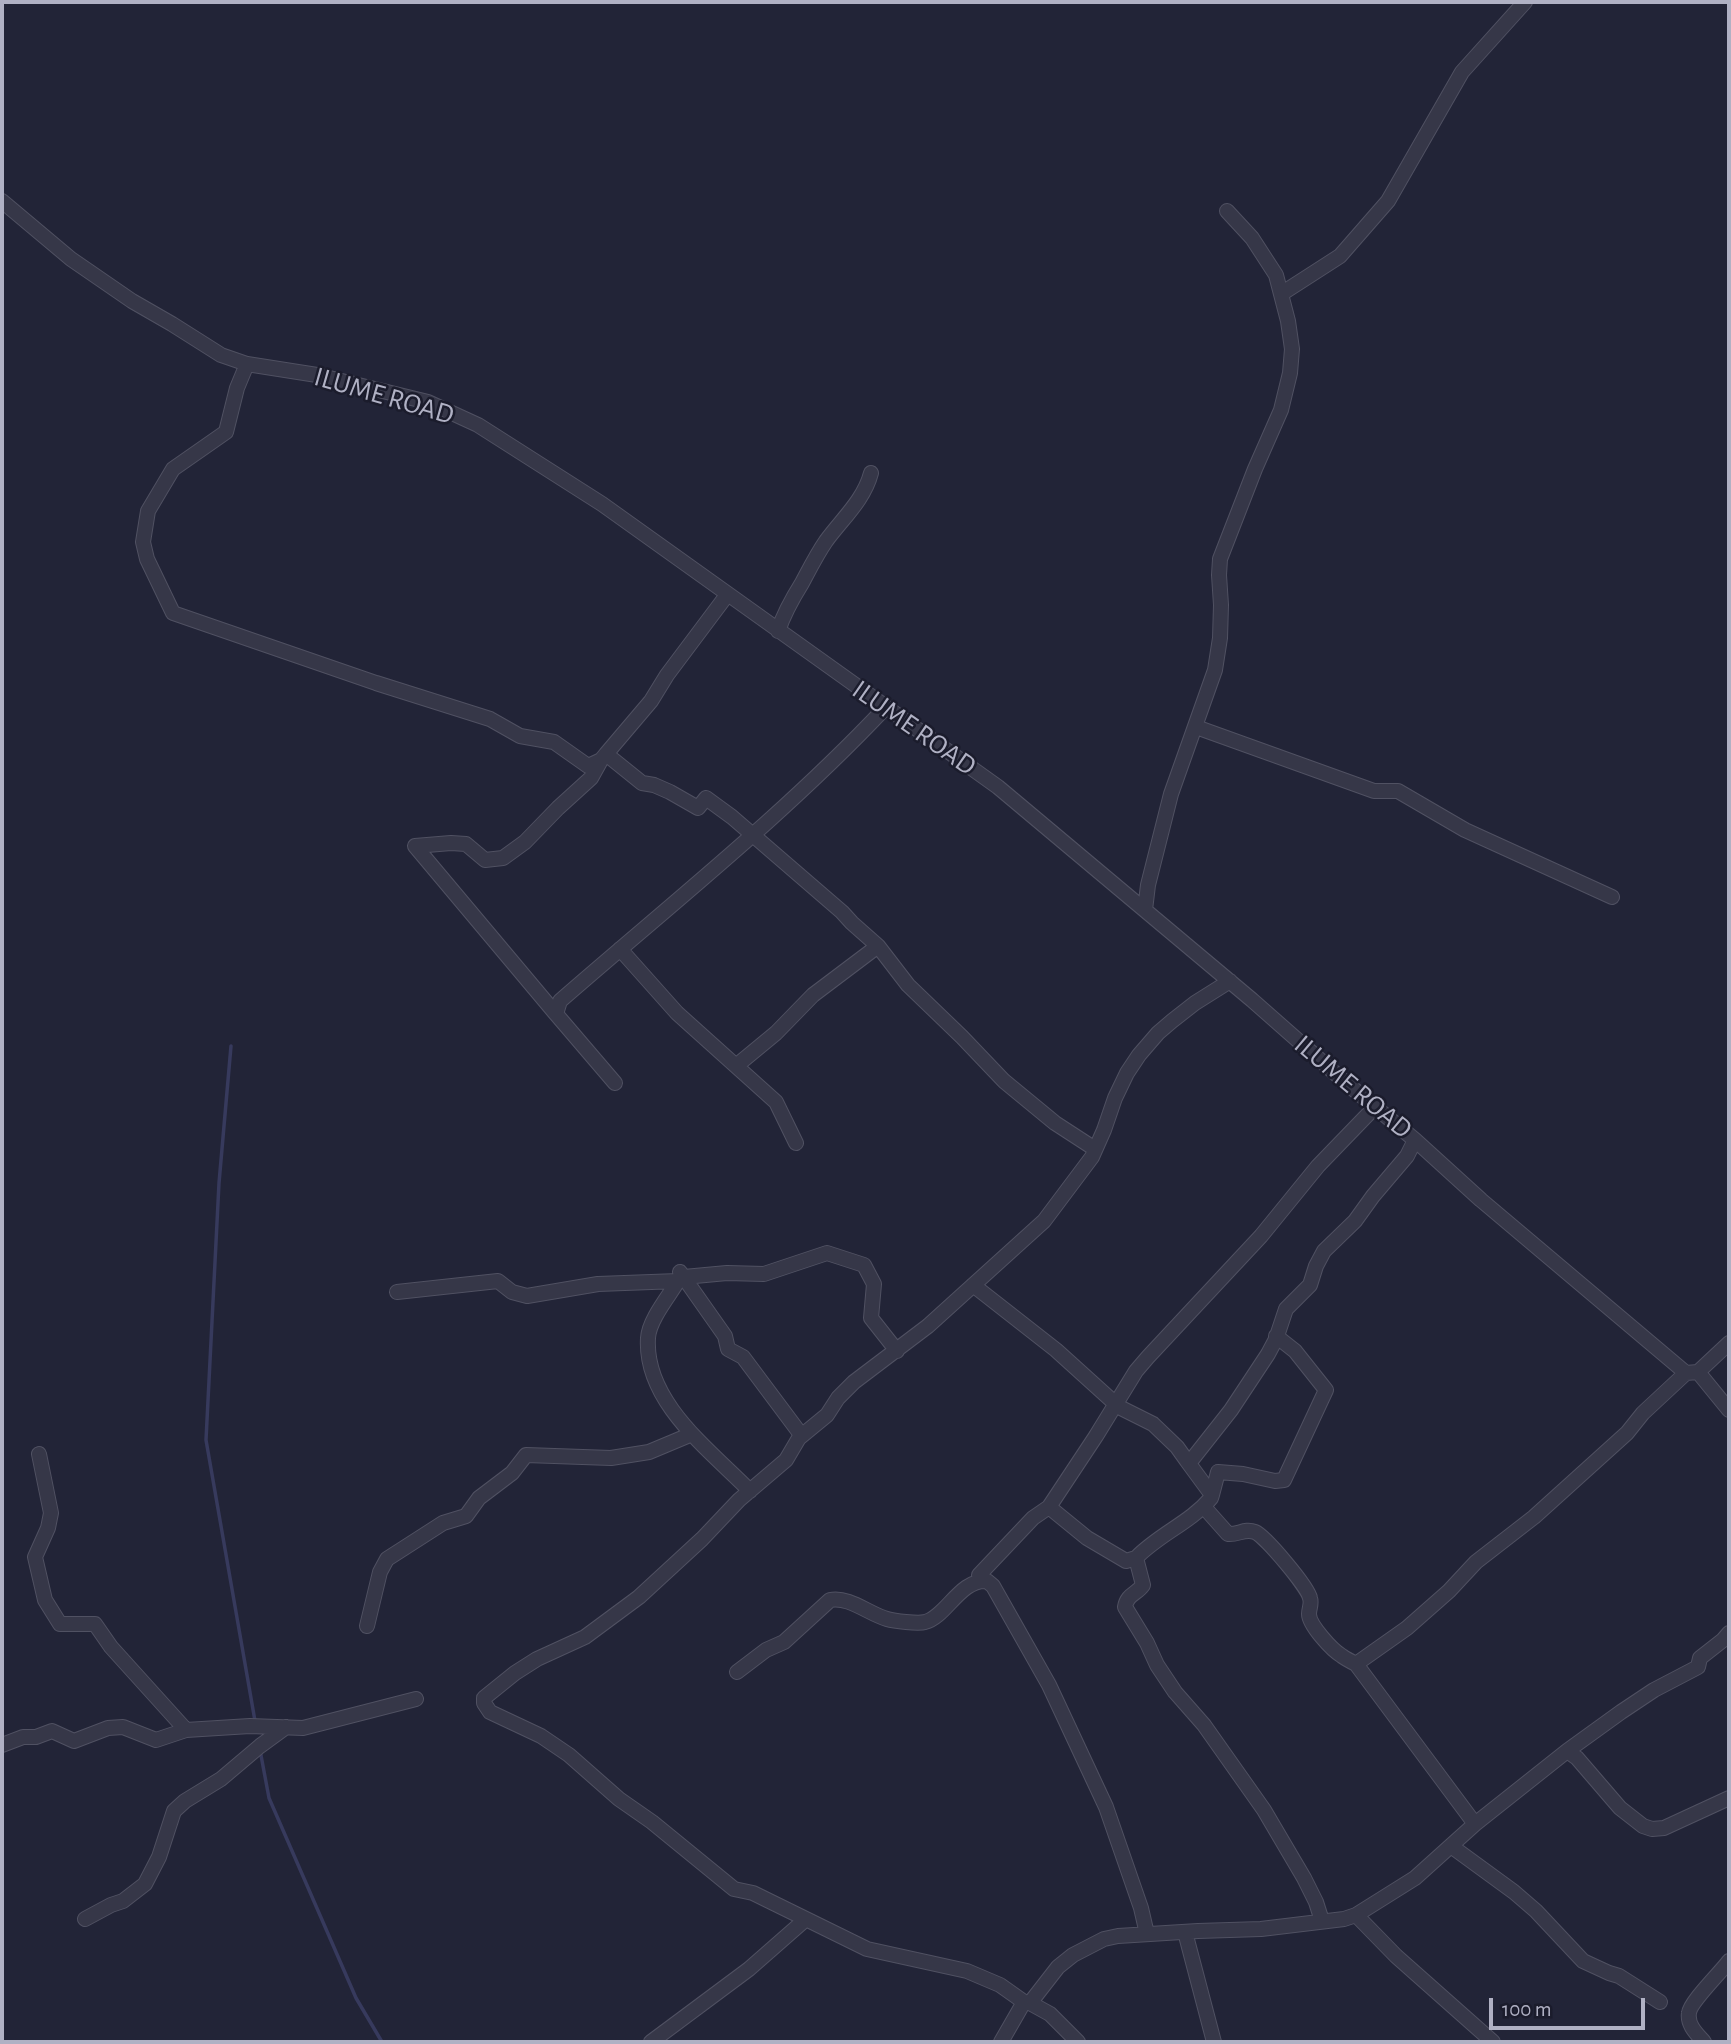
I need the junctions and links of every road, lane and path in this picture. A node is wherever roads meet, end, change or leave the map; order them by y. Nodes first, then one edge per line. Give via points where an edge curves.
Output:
1 (1525, 2) edge
2 (2, 201) edge
3 (1227, 211) dead end
4 (1281, 294) junction
5 (247, 364) junction
6 (871, 473) dead end
7 (727, 595) junction
8 (778, 631) junction
9 (885, 708) junction
10 (1196, 727) junction
11 (603, 757) junction
12 (753, 835) junction
13 (1612, 897) dead end
14 (1145, 910) junction
15 (878, 946) junction
16 (620, 949) junction
17 (1230, 981) junction
18 (556, 1014) junction
19 (737, 1066) junction
20 (615, 1083) dead end
21 (1375, 1107) junction
22 (1415, 1140) junction
23 (796, 1143) dead end
24 (1095, 1149) junction
25 (680, 1276) junction
26 (973, 1285) junction
27 (397, 1292) dead end
28 (1276, 1336) junction
29 (1729, 1342) edge
30 (897, 1351) junction
31 (1692, 1373) junction
32 (1115, 1403) junction
33 (1729, 1410) edge
34 (799, 1432) dead end
35 (692, 1434) junction
36 (39, 1454) dead end
37 (1187, 1461) junction
38 (750, 1491) junction
39 (1208, 1501) junction
40 (1049, 1507) junction
41 (1136, 1558) junction
42 (979, 1575) dead end
43 (367, 1626) dead end
44 (1729, 1633) edge
45 (1356, 1664) junction
46 (737, 1672) dead end
47 (416, 1699) dead end
48 (286, 1727) junction
49 (186, 1730) junction
50 (2, 1745) edge
51 (1567, 1751) junction
52 (1729, 1798) edge
53 (1475, 1824) junction
54 (1451, 1846) junction
55 (1356, 1915) junction
56 (85, 1919) dead end
57 (806, 1919) junction
58 (1322, 1921) junction
59 (1185, 1932) junction
60 (1147, 1934) junction
61 (1729, 1961) edge
62 (1660, 2002) dead end
63 (1027, 2003) junction
64 (652, 2042) edge
65 (1001, 2042) edge
66 (1078, 2042) edge
67 (1214, 2042) edge
68 (1493, 2042) edge
69 (1704, 2042) edge

1 - 4 street via 1462,72 1388,201 1340,256
2 - 5 street, ILUME ROAD via 71,259 132,301 221,355
3 - 4 street via 1264,254
4 - 10 street via 1292,349 1285,395 1220,559 1216,670
5 - 7 street, ILUME ROAD via 360,384 428,402 478,425 602,504
5 - 11 street via 226,432 173,469 148,511 145,551 173,613 490,719 520,736 554,742 588,766
6 - 8 street via 857,503 808,569
7 - 8 street, ILUME ROAD
7 - 11 street via 651,702
8 - 9 street, ILUME ROAD
9 - 12 street
9 - 14 street, ILUME ROAD via 998,787
10 - 13 street via 1374,791 1398,791 1465,830
10 - 14 street via 1171,794
11 - 12 street via 642,783 698,808 706,798
11 - 18 street via 591,778 503,858 485,860 466,844 415,846
12 - 15 street
12 - 16 street
14 - 17 street, ILUME ROAD
15 - 19 street via 813,995
15 - 24 street via 908,985 1004,1081
16 - 18 street via 560,1001
16 - 19 street via 677,1013
17 - 21 street, ILUME ROAD
17 - 24 street via 1172,1021 1139,1055 1115,1098
18 - 20 street
19 - 23 street via 776,1102
21 - 22 street, ILUME ROAD
21 - 32 street via 1148,1357
22 - 28 street via 1356,1221 1324,1251 1310,1285 1286,1309
22 - 31 street, ILUME ROAD
24 - 26 street via 1044,1221
25 - 27 street via 527,1296 498,1281
25 - 30 street via 764,1275 827,1253 852,1260 864,1265 871,1276 872,1318
25 - 34 street via 725,1336 728,1349 743,1357
25 - 35 street via 648,1338 661,1395
26 - 30 street
26 - 32 street
28 - 37 street via 1231,1410 1193,1460
28 - 39 street via 1295,1351 1325,1390 1284,1479 1218,1472
29 - 31 street
30 - 38 street via 854,1382 827,1415 799,1438 786,1460
31 - 33 street, ILUME ROAD
31 - 45 street via 1643,1412 1628,1433 1476,1562 1408,1628
32 - 37 street via 1153,1424
32 - 40 street
35 - 38 street
35 - 43 street via 649,1452 611,1458 526,1455 466,1516 443,1523 387,1559
36 - 49 street via 51,1513 35,1557 45,1600 60,1624 95,1624
37 - 39 street
38 - 57 street via 639,1597 585,1637 515,1673 484,1698 484,1703 490,1712 541,1735 569,1755 734,1889 753,1893
39 - 41 street
39 - 45 street via 1228,1534 1247,1530 1268,1543 1305,1587 1311,1598 1308,1615 1313,1625 1341,1656
40 - 41 street via 1087,1538 1126,1561
40 - 42 street
41 - 58 street via 1143,1585 1126,1602 1128,1614 1175,1692 1264,1810 1317,1902
44 - 51 street via 1700,1658 1698,1667 1632,1704
45 - 53 street
46 - 60 street via 783,1642 830,1600 845,1601 887,1619 924,1622 979,1580 988,1581 1049,1685 1105,1807
47 - 48 street via 303,1728
48 - 49 street
48 - 56 street via 174,1811 145,1884 123,1901
49 - 50 street via 156,1740 123,1727 108,1728 74,1741 52,1731
51 - 52 street via 1620,1808 1652,1829 1664,1828
51 - 53 street
53 - 54 street
54 - 55 street via 1415,1878
54 - 62 street via 1514,1892 1583,1961 1619,1976
55 - 58 street
55 - 68 street
57 - 63 street via 867,1949 967,1971
57 - 64 street
58 - 59 street
59 - 60 street
59 - 67 street
60 - 63 street via 1104,1939 1073,1955
61 - 69 street via 1688,2015
63 - 65 street
63 - 66 street via 1049,2014

